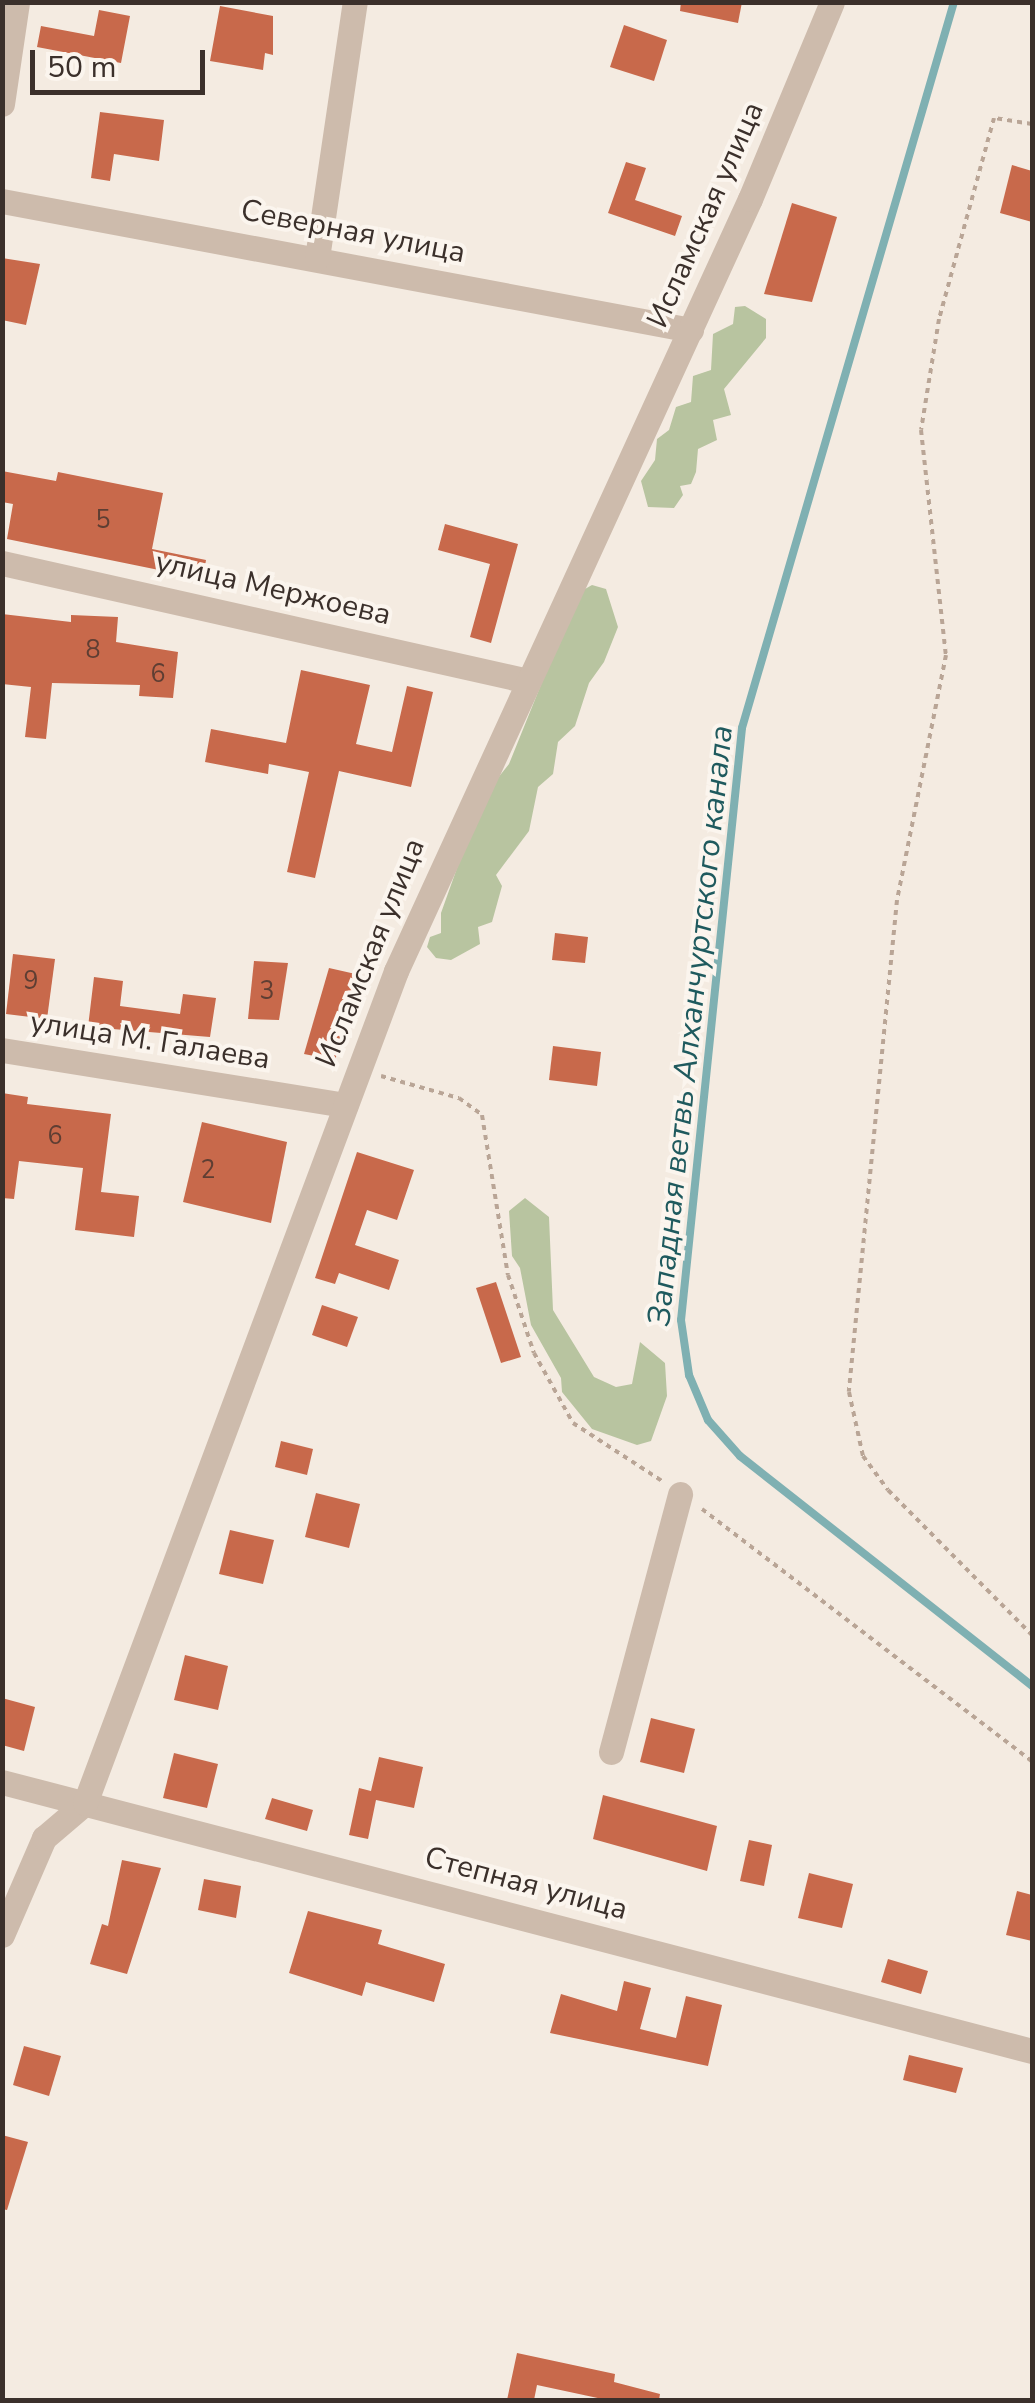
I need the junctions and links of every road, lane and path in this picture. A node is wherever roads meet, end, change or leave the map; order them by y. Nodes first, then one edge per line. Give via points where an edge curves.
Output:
1 (17, 2) edge
2 (355, 2) edge
3 (832, 2) edge
4 (2, 104) edge
5 (1032, 124) edge
6 (2, 201) edge
7 (317, 258) junction
8 (690, 330) junction
9 (2, 563) edge
10 (528, 681) junction
11 (2, 1050) edge
12 (356, 1069) junction
13 (346, 1105) junction
14 (680, 1494) junction
15 (1032, 1635) edge
16 (611, 1752) dead end
17 (1032, 1761) edge
18 (2, 1782) edge
19 (85, 1802) junction
20 (2, 1935) edge
21 (1032, 2050) edge

1 - 4 street
2 - 7 street
3 - 8 street, Исламская улица
5 - 15 path via 994,118 940,319 920,430 946,655 896,900 849,1392 863,1456 888,1490
6 - 7 street, Северная улица
7 - 8 street, Северная улица
8 - 10 street, Исламская улица
9 - 10 street, улица Мержоева
10 - 12 street, Исламская улица via 448,848
11 - 13 street, улица М. Галаева
12 - 13 street, Исламская улица
12 - 14 path via 459,1098 482,1115 508,1275 534,1353 574,1423
13 - 19 street, Исламская улица
14 - 16 street
14 - 17 path
18 - 19 street, Степная улица
19 - 20 street, Исламская улица via 44,1838
19 - 21 street, Степная улица

